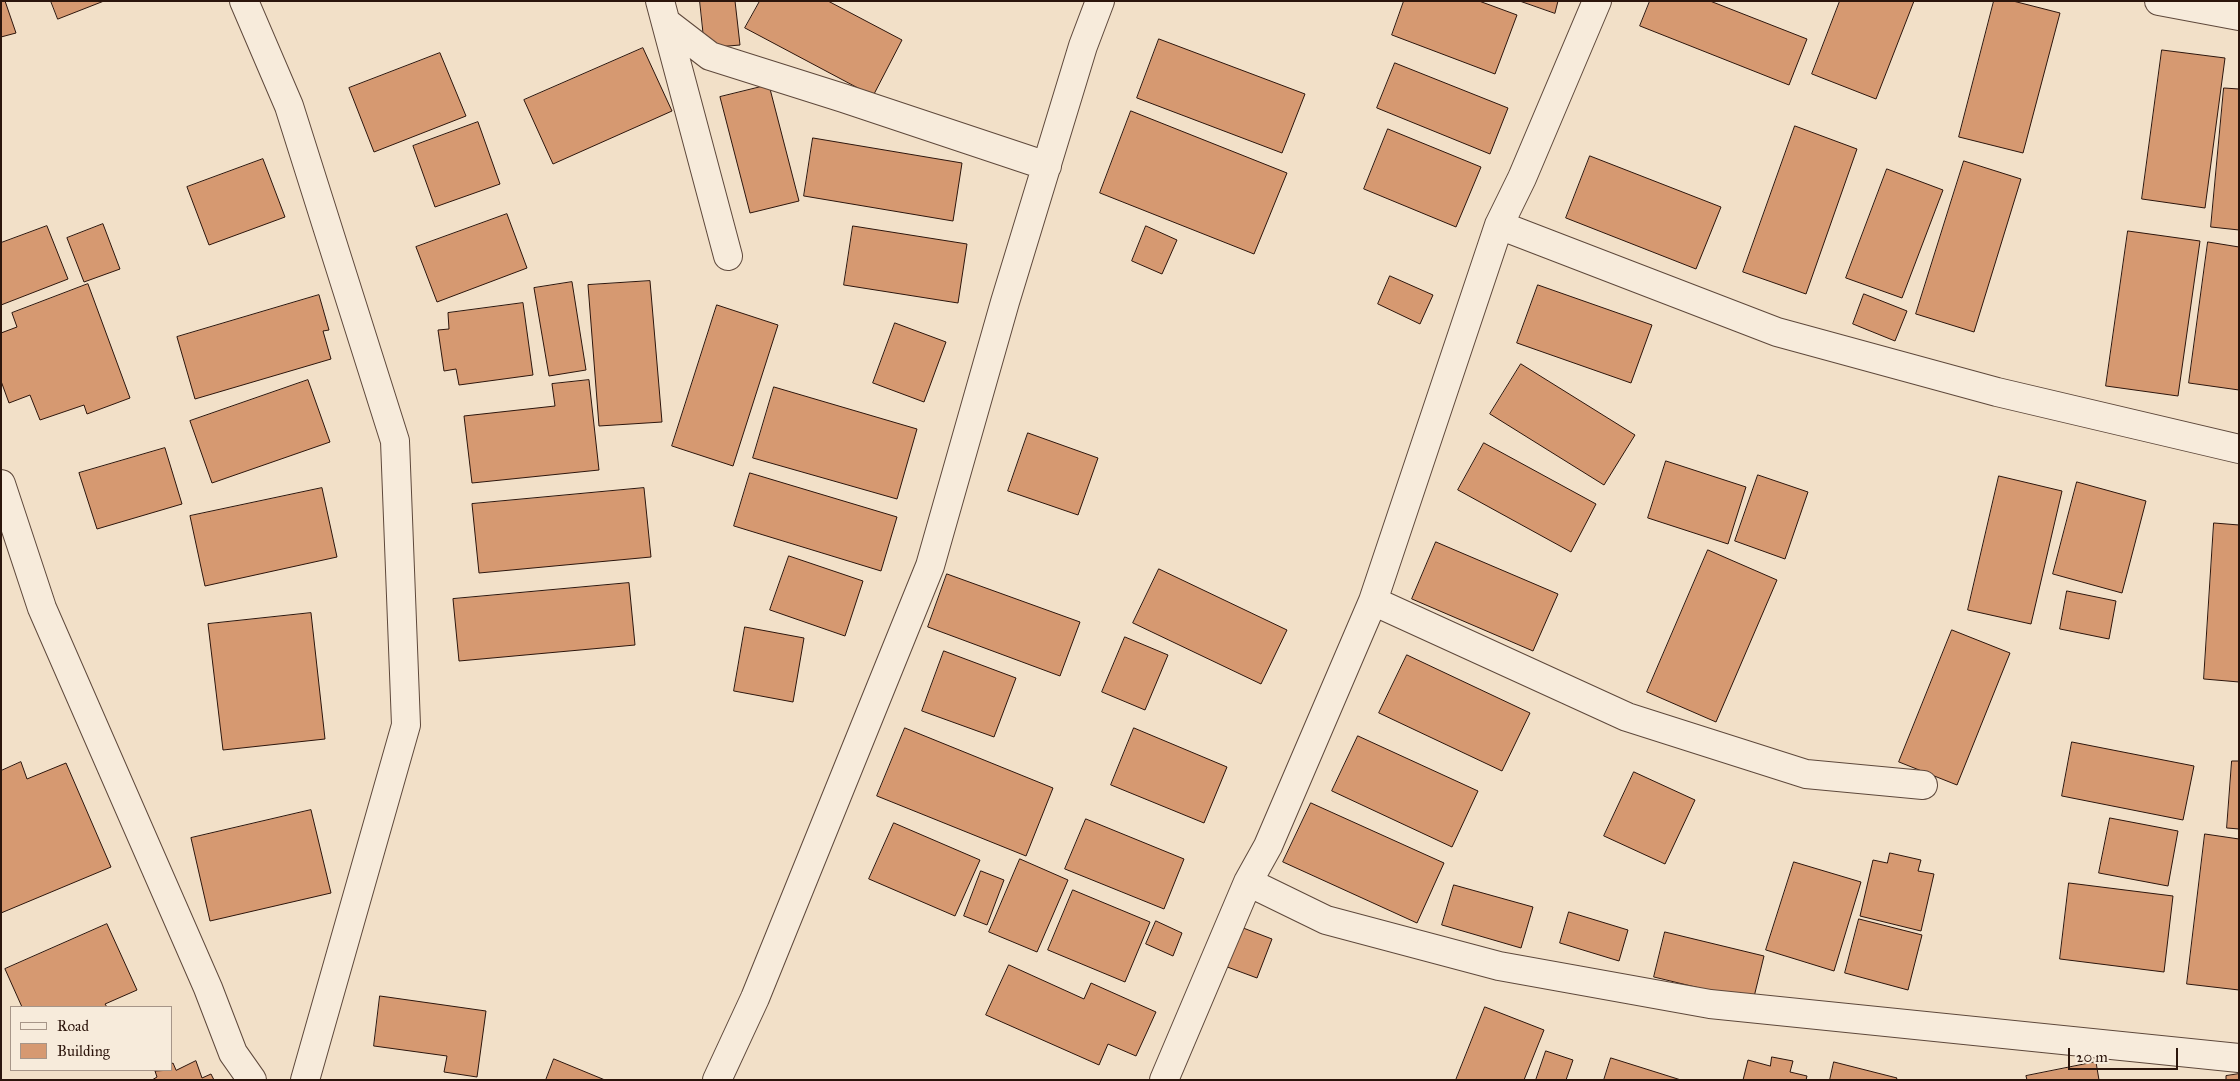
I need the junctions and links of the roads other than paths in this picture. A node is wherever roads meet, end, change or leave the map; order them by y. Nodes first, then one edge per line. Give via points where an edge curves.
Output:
1 (244, 1) edge
2 (1100, 1) edge
3 (1597, 1) edge
4 (2159, 1) edge
5 (664, 12) edge
6 (2239, 16) edge
7 (1047, 166) junction
8 (1499, 225) junction
9 (728, 256) dead end
10 (2239, 449) edge
11 (1, 484) edge
12 (1373, 601) junction
13 (1924, 785) dead end
14 (1248, 882) junction
15 (2239, 1058) edge
16 (252, 1080) edge
17 (305, 1080) edge
18 (717, 1080) edge
19 (1164, 1080) edge

1 - 17 street via 289,106 395,441 406,725
2 - 7 street
3 - 8 street
4 - 6 street
5 - 7 street via 710,56
5 - 9 street
7 - 18 street via 930,566 755,998
8 - 10 street via 1777,332 1997,392
8 - 12 street
11 - 16 street via 42,608 204,979 233,1053
12 - 13 street via 1627,717 1806,774
12 - 14 street via 1268,846
14 - 15 street via 1326,920 1499,966 1710,1004
14 - 19 street

